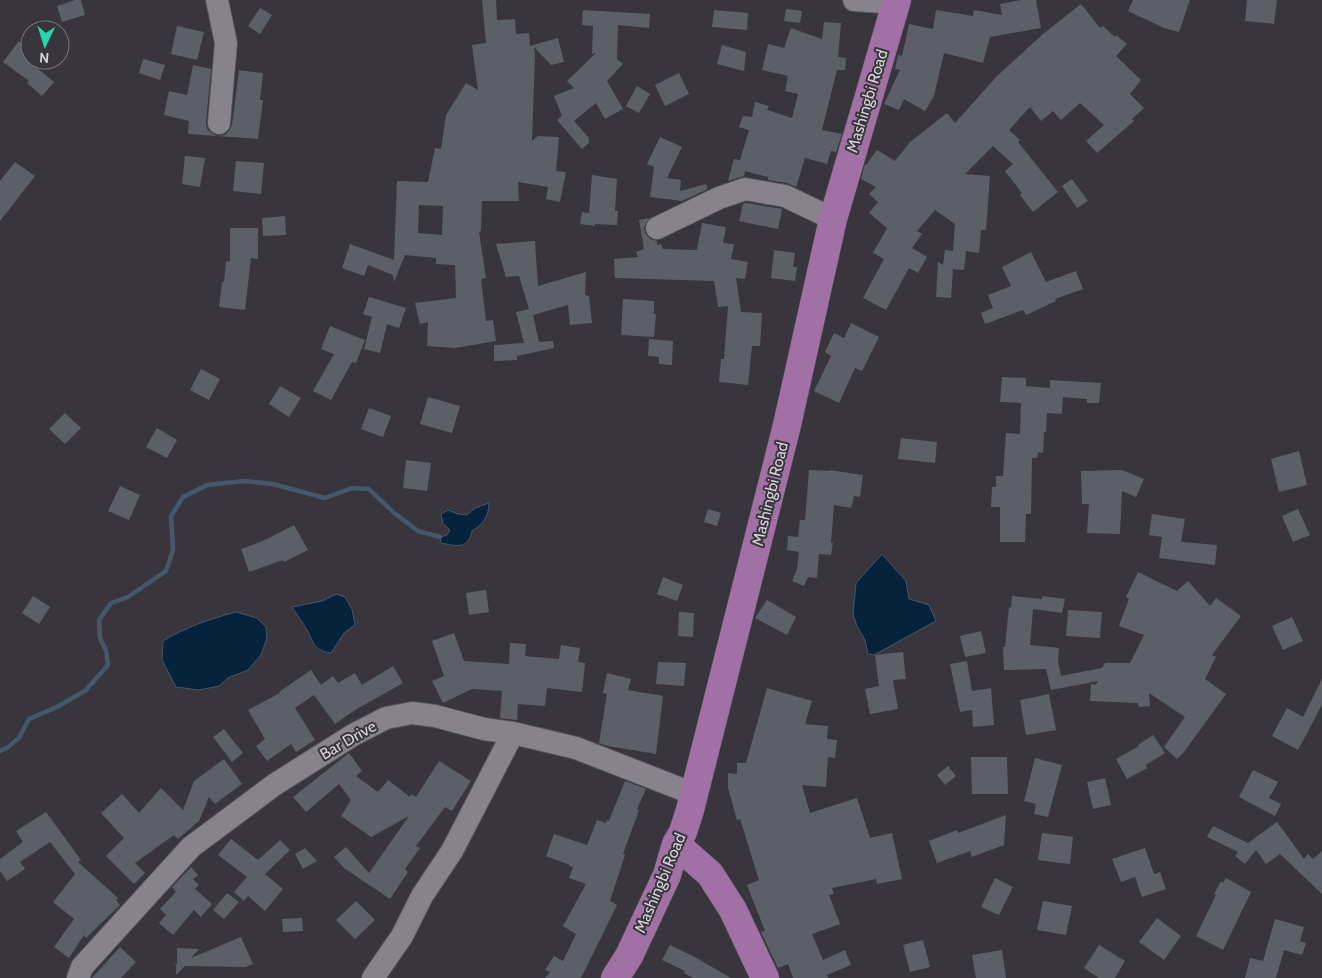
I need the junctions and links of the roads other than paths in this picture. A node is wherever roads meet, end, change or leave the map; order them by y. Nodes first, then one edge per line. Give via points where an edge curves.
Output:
1 (217, 0) edge
2 (854, 0) edge
3 (897, 2) edge
4 (220, 123) dead end
5 (833, 219) junction
6 (656, 228) dead end
7 (513, 733) junction
8 (694, 794) junction
9 (676, 844) junction
10 (78, 978) edge
11 (373, 978) edge
12 (615, 978) edge
13 (765, 978) edge

1 - 4 street via 226,43
2 - 3 street
3 - 5 main road, Mashingbi Road
5 - 6 street via 785,196 745,189
5 - 8 main road, Mashingbi Road via 787,425
7 - 8 street, Bar Drive via 576,748
7 - 10 street, Bar Drive via 412,713 386,718 353,735 274,784 192,846 82,967
7 - 11 street via 452,851
8 - 9 main road, Mashingbi Road
9 - 12 main road, Mashingbi Road via 667,875 629,956
9 - 13 main road via 710,874 733,910

